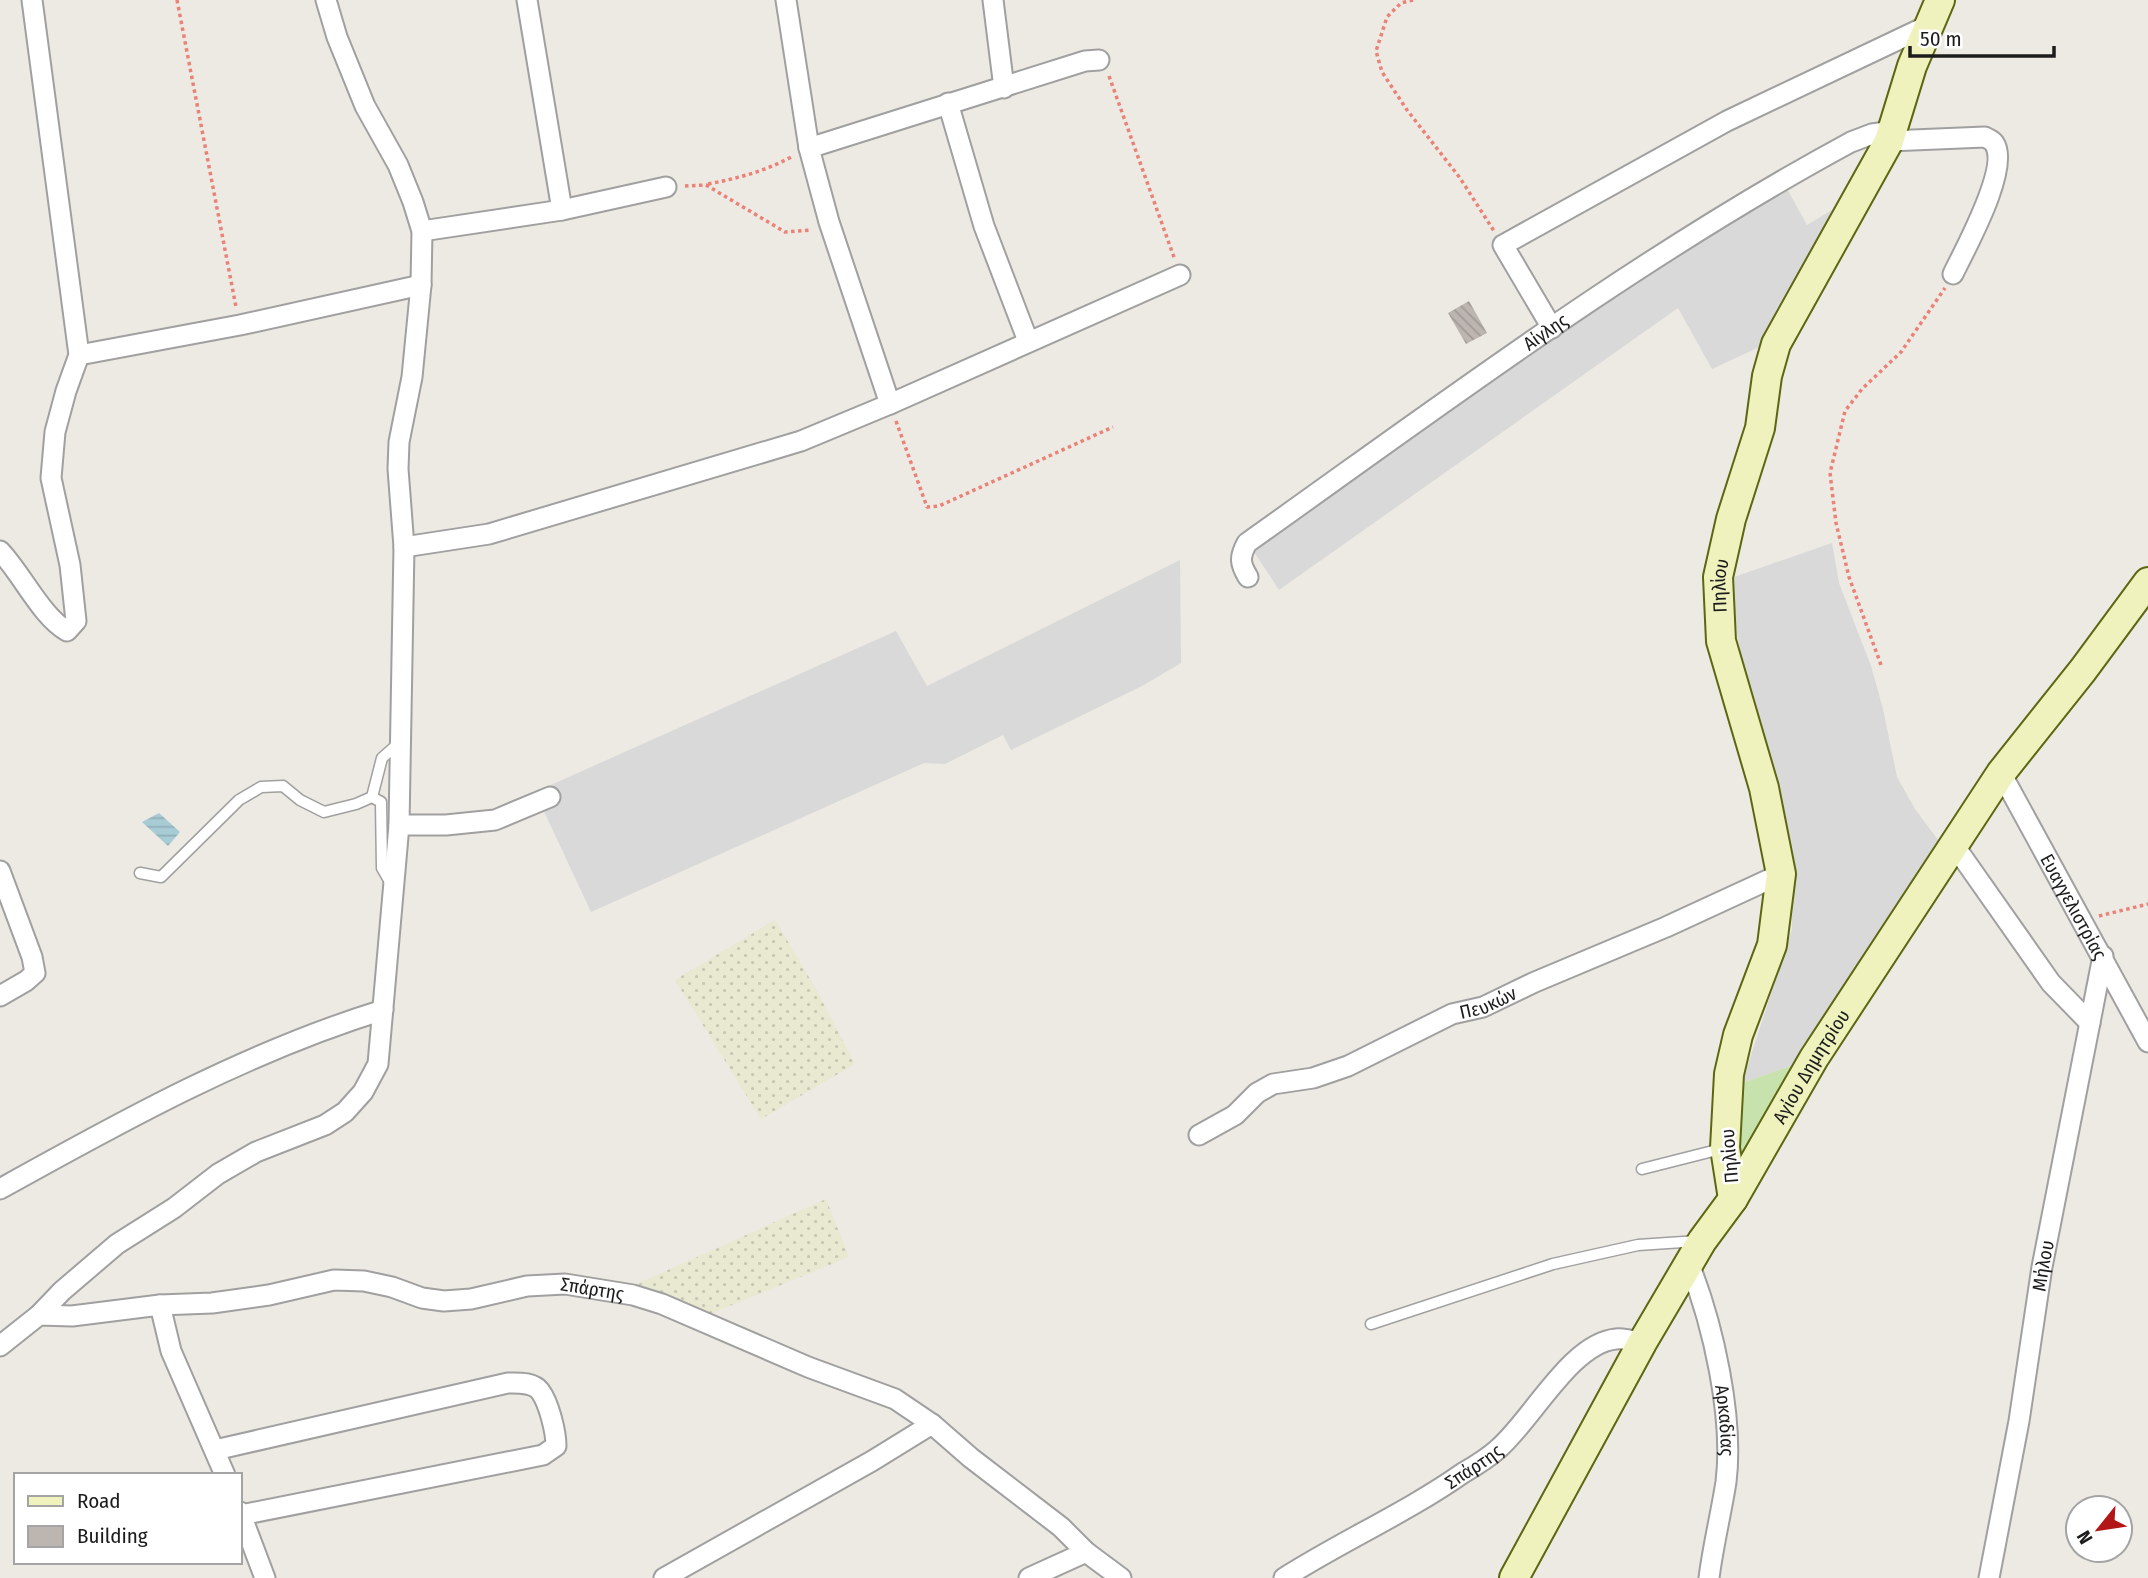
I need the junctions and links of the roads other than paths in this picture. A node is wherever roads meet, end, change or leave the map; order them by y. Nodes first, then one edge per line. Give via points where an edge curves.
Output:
1 (32, 0) edge
2 (326, 0) edge
3 (527, 0) edge
4 (786, 0) edge
5 (993, 0) edge
6 (1935, 12) edge
7 (1099, 60) road end
8 (1004, 88) junction
9 (948, 103) junction
10 (1891, 136) junction
11 (809, 148) junction
12 (666, 187) road end
13 (562, 210) junction
14 (422, 231) junction
15 (1953, 274) road end
16 (1180, 275) road end
17 (421, 285) junction
18 (1552, 328) junction
19 (1028, 341) junction
20 (79, 355) junction
21 (890, 404) junction
22 (404, 547) junction
23 (0, 551) edge
24 (1248, 577) dead end
25 (2148, 582) edge
26 (399, 743) junction
27 (2001, 773) junction
28 (372, 797) junction
29 (550, 797) dead end
30 (399, 825) junction
31 (1954, 845) junction
32 (0, 872) edge
33 (141, 873) dead end
34 (1781, 874) junction
35 (393, 888) junction
36 (2103, 956) junction
37 (0, 996) edge
38 (383, 1010) junction
39 (2090, 1023) junction
40 (2148, 1042) edge
41 (1199, 1135) dead end
42 (1725, 1148) junction
43 (1642, 1169) dead end
44 (0, 1189) edge
45 (1733, 1199) junction
46 (1696, 1253) junction
47 (160, 1306) junction
48 (39, 1315) junction
49 (1371, 1324) dead end
50 (1642, 1343) junction
51 (0, 1346) edge
52 (932, 1424) junction
53 (215, 1450) junction
54 (224, 1473) edge
55 (242, 1514) edge
56 (242, 1519) edge
57 (1086, 1552) junction
58 (265, 1578) edge
59 (664, 1578) edge
60 (1029, 1578) edge
61 (1121, 1578) edge
62 (1284, 1578) edge
63 (1514, 1578) edge
64 (1709, 1578) edge
65 (1989, 1578) edge

1 - 20 street
2 - 14 street via 365,106 398,165
3 - 13 street
4 - 11 street
5 - 8 street
6 - 10 street, Πηλίου via 1912,66
6 - 18 street via 1503,244
7 - 8 street
8 - 9 street
9 - 11 street
9 - 19 street via 984,226
10 - 15 street, Αίγλης via 1985,137 1994,144 1999,157 1992,193
10 - 18 street, Αίγλης via 1872,134 1851,142 1790,175
10 - 34 street, Πηλίου via 1776,344 1760,428 1718,577 1721,640 1764,788
11 - 21 street
12 - 13 street
13 - 14 street
14 - 17 street
16 - 19 street
17 - 20 street
17 - 22 street via 412,377 399,442
18 - 24 street, Αίγλης via 1247,543 1241,565
19 - 21 street
20 - 23 street via 55,432 51,478 70,565 76,621 66,631 55,624
21 - 22 street via 801,441 707,470 489,534
22 - 26 street
25 - 27 street, Αγίου Δημητρίου
26 - 28 lane via 382,758
26 - 30 street
27 - 31 street, Αγίου Δημητρίου
27 - 36 street, Ευαγγελιστρίας
28 - 33 lane via 324,812 283,786 261,787 239,800 162,877
28 - 35 lane via 381,802 382,868
29 - 30 street via 495,820
30 - 35 street
31 - 39 street via 2052,983
31 - 45 street, Αγίου Δημητρίου via 1814,1058
32 - 37 street via 35,973
34 - 41 street, Πευκών via 1483,1007 1452,1014 1348,1066 1313,1078 1273,1084 1235,1115
34 - 42 street, Πηλίου via 1772,945 1738,1035 1729,1074
35 - 38 street
36 - 39 street, Μήλου
36 - 40 street, Ευαγγελιστρίας
38 - 44 street via 305,1036 204,1080
38 - 48 street via 378,1064 363,1092 345,1112 218,1174 117,1244
39 - 65 street, Μήλου
42 - 43 lane
42 - 45 street, Πηλίου
45 - 46 street, Αγίου Δημητρίου
46 - 49 lane via 1638,1245 1553,1264
46 - 50 street, Αγίου Δημητρίου
46 - 64 street, Αρκαδίας via 1726,1427 1726,1480
47 - 48 street, Σπάρτης
47 - 52 street, Σπάρτης via 212,1303 334,1280 364,1281 444,1301 527,1286 565,1284 601,1289 662,1304 895,1399
47 - 53 street via 171,1351
48 - 51 street
50 - 62 street, Σπάρτης via 1617,1339 1592,1346 1499,1449 1383,1524
50 - 63 street, Αγίου Δημητρίου
52 - 57 street, Σπάρτης
52 - 59 street
53 - 54 street
53 - 55 street via 508,1383 527,1383 540,1391 556,1432 556,1446 543,1455
56 - 58 street
57 - 60 street
57 - 61 street, Σπάρτης

